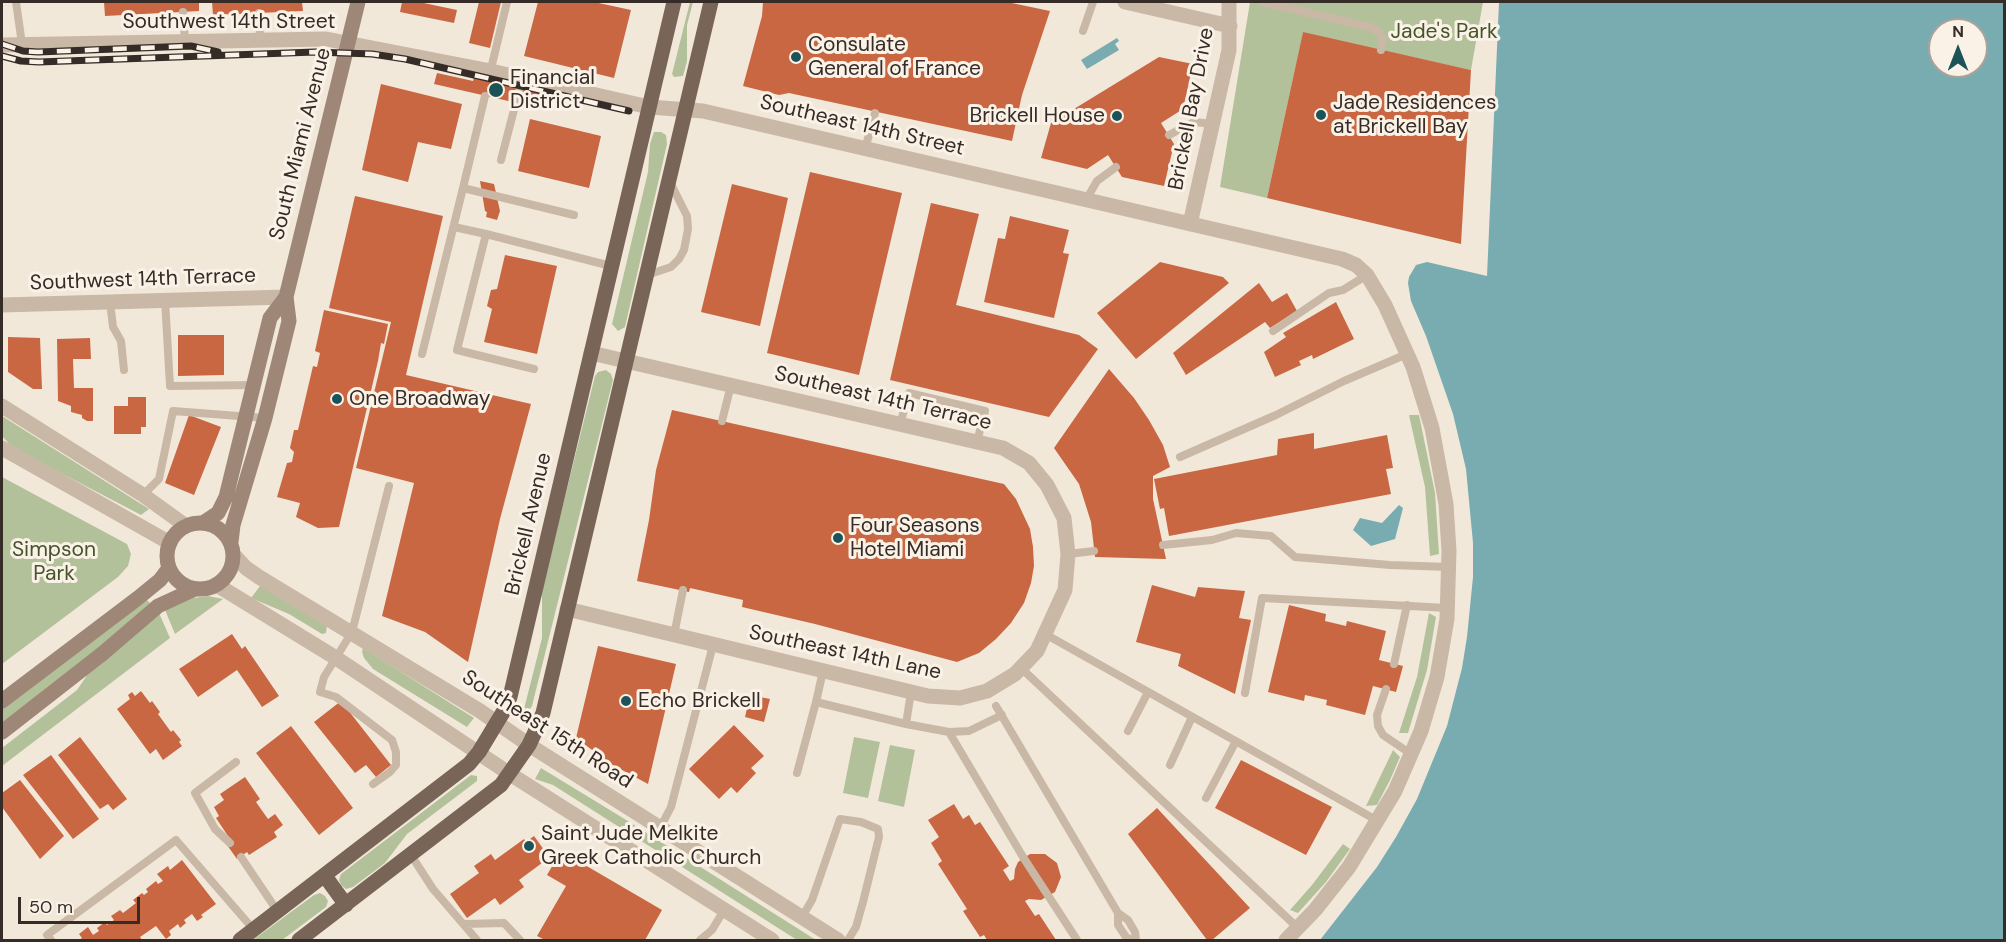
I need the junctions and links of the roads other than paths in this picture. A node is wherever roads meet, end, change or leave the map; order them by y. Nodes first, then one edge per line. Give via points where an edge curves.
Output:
1 (16, 2) edge
2 (358, 2) edge
3 (507, 2) edge
4 (674, 2) edge
5 (711, 2) edge
6 (1093, 2) edge
7 (1125, 2) edge
8 (1229, 2) edge
9 (1262, 2) edge
10 (183, 12) dead end
11 (259, 13) dead end
12 (1230, 26) junction
13 (1083, 31) dead end
14 (260, 39) junction
15 (185, 41) junction
16 (348, 43) junction
17 (22, 44) junction
18 (2, 45) edge
19 (1381, 50) dead end
20 (490, 74) junction
21 (522, 79) junction
22 (485, 96) dead end
23 (650, 107) junction
24 (686, 110) junction
25 (875, 113) dead end
26 (1213, 124) junction
27 (1169, 135) dead end
28 (865, 149) junction
29 (501, 160) dead end
30 (1116, 167) dead end
31 (669, 181) junction
32 (463, 188) junction
33 (1086, 200) junction
34 (574, 215) dead end
35 (1190, 224) junction
36 (454, 226) junction
37 (486, 234) junction
38 (611, 266) junction
39 (1364, 272) junction
40 (646, 275) junction
41 (286, 297) junction
42 (165, 300) junction
43 (110, 302) junction
44 (2, 305) edge
45 (1273, 331) dead end
46 (591, 352) junction
47 (422, 354) dead end
48 (1407, 354) junction
49 (625, 361) junction
50 (534, 369) dead end
51 (124, 370) dead end
52 (255, 385) junction
53 (731, 385) junction
54 (2, 406) edge
55 (247, 416) junction
56 (265, 418) junction
57 (722, 421) dead end
58 (900, 424) junction
59 (977, 442) junction
60 (2, 448) edge
61 (1180, 457) dead end
62 (389, 486) dead end
63 (143, 495) junction
64 (203, 523) junction
65 (186, 526) junction
66 (170, 543) junction
67 (1163, 545) dead end
68 (233, 549) junction
69 (1094, 551) dead end
70 (1068, 554) junction
71 (1449, 567) junction
72 (169, 568) junction
73 (217, 585) junction
74 (195, 589) junction
75 (684, 590) dead end
76 (1065, 590) joint
77 (1407, 605) junction
78 (1447, 608) junction
79 (567, 609) junction
80 (352, 632) junction
81 (1045, 634) junction
82 (674, 635) junction
83 (713, 645) junction
84 (336, 658) junction
85 (1394, 664) dead end
86 (1021, 668) junction
87 (823, 671) junction
88 (1386, 689) dead end
89 (911, 692) junction
90 (1148, 692) junction
91 (1245, 693) dead end
92 (2, 701) edge
93 (816, 702) junction
94 (996, 706) dead end
95 (1002, 715) junction
96 (1192, 717) junction
97 (498, 723) junction
98 (906, 723) junction
99 (1128, 731) dead end
100 (2, 732) edge
101 (949, 732) junction
102 (1236, 741) junction
103 (529, 745) junction
104 (479, 752) junction
105 (1411, 754) junction
106 (236, 762) dead end
107 (1170, 765) dead end
108 (510, 774) junction
109 (797, 774) dead end
110 (373, 784) dead end
111 (1206, 798) dead end
112 (1378, 821) junction
113 (660, 828) junction
114 (230, 843) dead end
115 (411, 855) junction
116 (241, 857) dead end
117 (325, 876) junction
118 (346, 904) junction
119 (724, 910) junction
120 (278, 912) junction
121 (1118, 914) junction
122 (802, 917) junction
123 (465, 924) junction
124 (1298, 928) junction
125 (254, 930) junction
126 (51, 940) edge
127 (240, 940) edge
128 (304, 940) edge
129 (477, 940) edge
130 (520, 940) edge
131 (700, 940) edge
132 (772, 940) edge
133 (838, 940) edge
134 (848, 940) edge
135 (1077, 940) edge
136 (1131, 940) edge
137 (1136, 940) edge
138 (1286, 940) edge

1 - 17 lane
2 - 16 main road, South Miami Avenue
3 - 20 lane
4 - 23 main road, Brickell Avenue
5 - 24 main road
6 - 13 lane
7 - 12 street
8 - 12 street, Brickell Bay Drive
9 - 19 lane via 1370,27 1383,40
10 - 15 lane
11 - 14 lane
12 - 26 street, Brickell Bay Drive via 1229,50
14 - 15 street, Southwest 14th Street
14 - 16 street, Southwest 14th Street
15 - 17 street, Southwest 14th Street
16 - 20 street, Southeast 14th Street
16 - 41 main road, South Miami Avenue
17 - 18 street, Southwest 14th Street
20 - 21 street, Southeast 14th Street
21 - 23 street, Southeast 14th Street
21 - 29 lane
22 - 32 lane
23 - 24 street, Southeast 14th Street
23 - 38 main road, Brickell Avenue
24 - 28 street, Southeast 14th Street
24 - 31 main road
25 - 28 lane
26 - 27 lane via 1194,122
26 - 35 street, Brickell Bay Drive
28 - 33 street, Southeast 14th Street
30 - 33 lane via 1096,181
31 - 40 main road
31 - 40 lane via 687,216 684,250 671,267
32 - 34 lane
32 - 36 lane
33 - 35 street, Southeast 14th Street
35 - 39 street, Southeast 14th Street via 1342,259
36 - 37 lane
36 - 47 lane
37 - 38 lane
37 - 50 lane via 457,350
38 - 46 main road, Brickell Avenue
39 - 45 lane via 1343,290 1329,293
39 - 48 street via 1385,305
40 - 49 main road
41 - 42 street, Southwest 14th Terrace
41 - 52 main road, South Miami Avenue via 270,318
41 - 56 main road, South Miami Avenue via 289,321
42 - 43 street, Southwest 14th Terrace
42 - 52 lane via 170,386
43 - 44 street, Southwest 14th Terrace
43 - 51 lane
46 - 49 street, Southeast 14th Terrace
46 - 97 main road, Brickell Avenue via 510,697
48 - 61 lane
48 - 71 street via 1424,398 1438,455 1446,504
49 - 53 street, Southeast 14th Terrace
49 - 79 main road
52 - 55 main road, South Miami Avenue
53 - 57 lane
53 - 58 street, Southeast 14th Terrace
54 - 63 street
55 - 56 lane
55 - 63 lane via 173,411 159,478
55 - 64 main road, South Miami Avenue via 226,497 218,513
56 - 68 main road, South Miami Avenue via 232,525
58 - 59 street, Southeast 14th Terrace
58 - 59 lane via 909,393 985,411
59 - 70 street, Southeast 14th Terrace via 1003,448 1029,464 1047,485 1064,518
60 - 66 street
62 - 80 lane
63 - 65 street
64 - 65 main road
64 - 68 main road via 220,528
65 - 66 main road
66 - 72 main road
67 - 71 lane via 1212,540 1236,533 1271,536 1295,557
68 - 73 main road via 228,576
68 - 80 street, Southeast 15th Road via 246,568
69 - 70 lane
70 - 76 street, Southeast 14th Terrace
71 - 78 street
72 - 74 main road via 179,582
72 - 92 main road via 138,598
73 - 74 main road
73 - 84 street
74 - 100 main road via 158,606
75 - 82 lane
76 - 81 street, Southeast 14th Lane
77 - 78 lane
77 - 85 lane
77 - 91 lane via 1262,598
78 - 105 street via 1437,676
79 - 82 street, Southeast 14th Lane
79 - 103 main road via 543,713
80 - 84 lane
80 - 97 street, Southeast 15th Road
81 - 86 street, Southeast 14th Lane via 1037,651
81 - 90 lane
82 - 83 street, Southeast 14th Lane
83 - 87 street, Southeast 14th Lane
83 - 113 lane via 671,807
84 - 104 street
84 - 110 lane via 324,676 320,692 336,697 385,733 396,752 396,765
86 - 89 street, Southeast 14th Lane via 987,691 960,698
86 - 124 lane
87 - 89 street, Southeast 14th Lane
87 - 93 lane
88 - 105 lane via 1377,716 1378,726 1383,735
89 - 98 lane
90 - 96 lane
90 - 99 lane
93 - 98 lane
93 - 109 lane
94 - 95 lane
95 - 101 lane via 969,731
95 - 121 lane
96 - 102 lane
96 - 107 lane
97 - 103 street, Southeast 15th Road
97 - 104 main road, Brickell Avenue
98 - 101 lane
101 - 135 lane
102 - 111 lane
102 - 112 lane
103 - 108 main road
103 - 113 street, Southeast 15th Road
104 - 108 street
104 - 117 main road, Brickell Avenue via 463,770
105 - 112 street
106 - 114 lane via 195,793 215,829
108 - 115 main road via 496,790
108 - 119 street
112 - 124 street via 1348,867
113 - 122 street, Southeast 15th Road
115 - 118 main road
115 - 123 lane via 433,889
116 - 120 lane
117 - 118 main road
117 - 120 main road, Brickell Avenue
118 - 128 main road
119 - 131 lane via 712,930
119 - 132 street
120 - 125 main road, Brickell Avenue
121 - 136 lane via 1118,925
121 - 137 lane via 1128,920
122 - 133 street, Southeast 15th Road
122 - 134 lane via 812,900 840,819 878,829 864,902
123 - 129 lane
123 - 130 lane via 504,923
124 - 138 street
125 - 126 lane via 176,840 47,935
125 - 127 main road, Brickell Avenue

